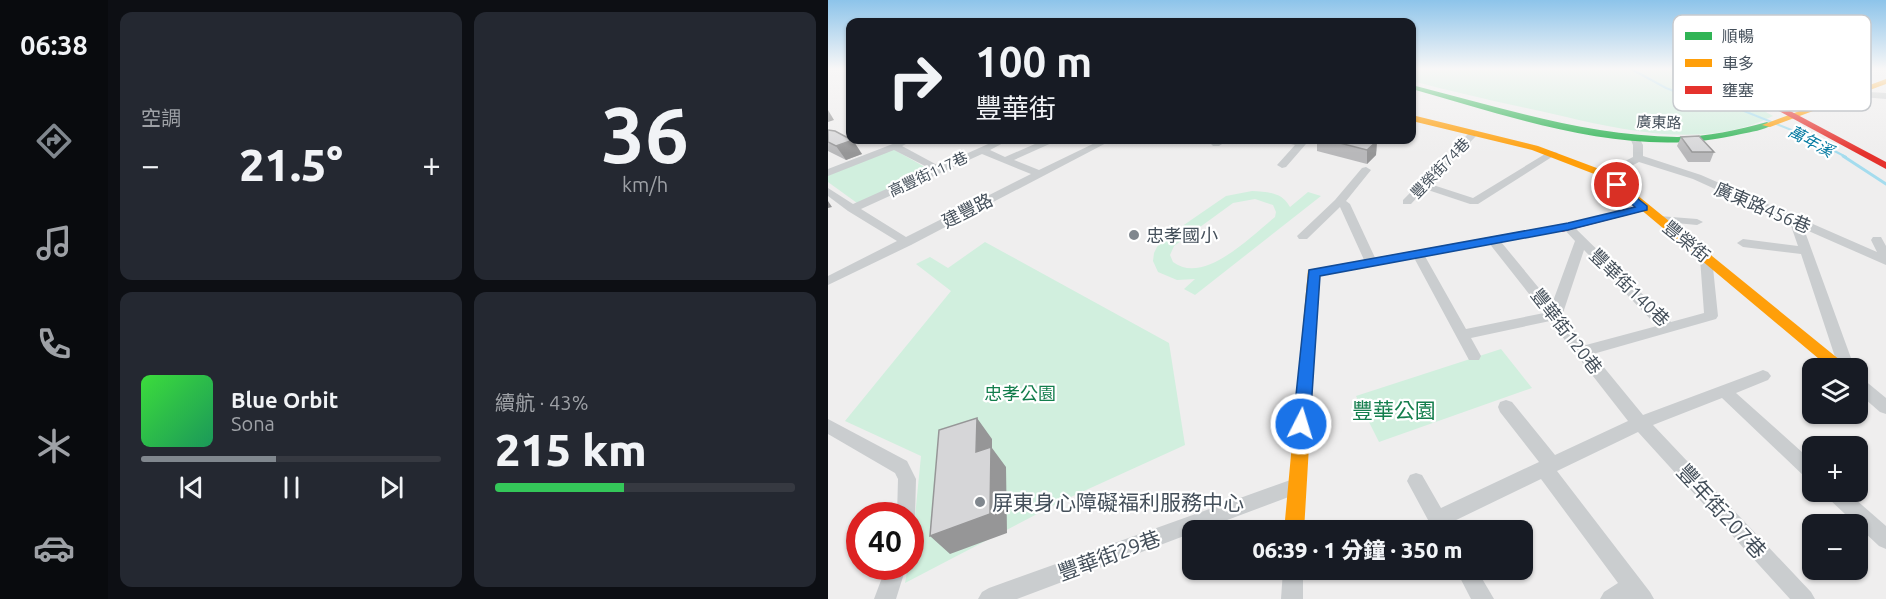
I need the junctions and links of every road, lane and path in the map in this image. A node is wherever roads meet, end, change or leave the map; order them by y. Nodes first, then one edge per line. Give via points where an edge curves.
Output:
1 (1452, 97) edge
2 (1777, 111) edge
3 (1804, 111) edge
4 (1787, 117) junction
5 (1416, 119) edge
6 (1473, 134) junction
7 (1635, 138) junction
8 (899, 144) edge
9 (995, 144) edge
10 (1042, 144) edge
11 (1099, 144) edge
12 (1301, 144) edge
13 (894, 146) junction
14 (981, 150) junction
15 (1553, 153) junction
16 (1638, 158) junction
17 (1006, 160) junction
18 (1281, 165) dead end
19 (1886, 166) edge
20 (938, 169) junction
21 (1366, 170) dead end
22 (828, 172) edge
23 (1039, 174) junction
24 (1606, 175) junction
25 (1423, 185) junction
26 (828, 191) edge
27 (1339, 202) junction
28 (1407, 202) dead end
29 (852, 208) junction
30 (1643, 208) junction
31 (1659, 219) junction
32 (1795, 220) junction
33 (1697, 222) dead end
34 (1568, 226) junction
35 (1303, 236) dead end
36 (1493, 240) junction
37 (1581, 240) junction
38 (1877, 240) dead end
39 (907, 242) junction
40 (1743, 243) dead end
41 (1806, 251) junction
42 (1418, 254) junction
43 (1706, 258) junction
44 (1886, 259) edge
45 (1371, 262) junction
46 (828, 282) edge
47 (1555, 315) junction
48 (1668, 329) junction
49 (1462, 335) junction
50 (1582, 352) junction
51 (1474, 356) dead end
52 (1827, 358) edge
53 (1843, 358) edge
54 (1763, 376) dead end
55 (1724, 391) junction
56 (1868, 392) edge
57 (1506, 407) dead end
58 (1886, 407) edge
59 (1641, 423) junction
60 (828, 426) edge
61 (1802, 463) edge
62 (1548, 467) junction
63 (1416, 481) dead end
64 (1296, 486) junction
65 (906, 502) edge
66 (1845, 502) edge
67 (1294, 520) edge
68 (1438, 520) edge
69 (1450, 520) edge
70 (1886, 539) edge
71 (892, 580) edge
72 (1293, 580) edge
73 (1472, 580) edge
74 (1638, 592) edge
75 (995, 598) edge
76 (885, 599) edge
77 (1292, 599) edge
78 (1483, 599) edge
79 (1611, 599) edge
80 (1804, 599) edge

1 - 7 street, 廣東路 via 1591,132
2 - 4 street
3 - 4 street
4 - 7 street, 廣東路 via 1734,135 1704,139
4 - 19 street
5 - 6 street, 豐榮街
6 - 15 street, 豐榮街
6 - 25 street, 豐榮街74巷
7 - 16 street
8 - 13 street
9 - 14 street, 高豐街117巷
10 - 17 street
11 - 23 street, 建豐路
12 - 18 street
13 - 20 street
13 - 22 street
14 - 17 street
14 - 20 street, 高豐街117巷
15 - 24 street, 豐榮街
15 - 25 street via 1474,202
16 - 24 street
16 - 32 street, 廣東路456巷 via 1697,177
17 - 23 street
20 - 29 street, 高豐街117巷
21 - 27 street
23 - 39 street, 建豐路
24 - 30 street, 豐榮街
25 - 28 street, 豐榮街74巷
26 - 29 street
27 - 35 street
27 - 45 street via 1344,204
29 - 39 street
30 - 31 street, 豐榮街
30 - 34 street
31 - 33 street
31 - 43 street, 豐榮街
32 - 41 street
32 - 44 street, 廣東路456巷
34 - 36 street
34 - 37 street, 豐華街140巷
36 - 42 street
36 - 47 street, 豐華街120巷
37 - 47 street
37 - 48 street, 豐華街140巷
38 - 44 street
39 - 46 street, 建豐路
40 - 41 street
41 - 53 street
42 - 45 street
42 - 49 street
43 - 48 street, 豐華街140巷 via 1711,316
43 - 52 street, 豐榮街
45 - 64 street via 1313,273
47 - 49 street
47 - 50 street, 豐華街120巷
48 - 50 street
49 - 51 street
50 - 59 street, 豐華街120巷
54 - 55 street
55 - 59 street
55 - 61 street
56 - 58 street
57 - 62 street
59 - 62 street
59 - 80 street, 豐年街207巷
60 - 65 street via 901,467 907,479
62 - 69 street
62 - 74 street
63 - 68 street
64 - 67 street
64 - 75 street, 豐華街29巷
66 - 70 street
71 - 76 street
72 - 77 street
73 - 78 street
74 - 79 street

